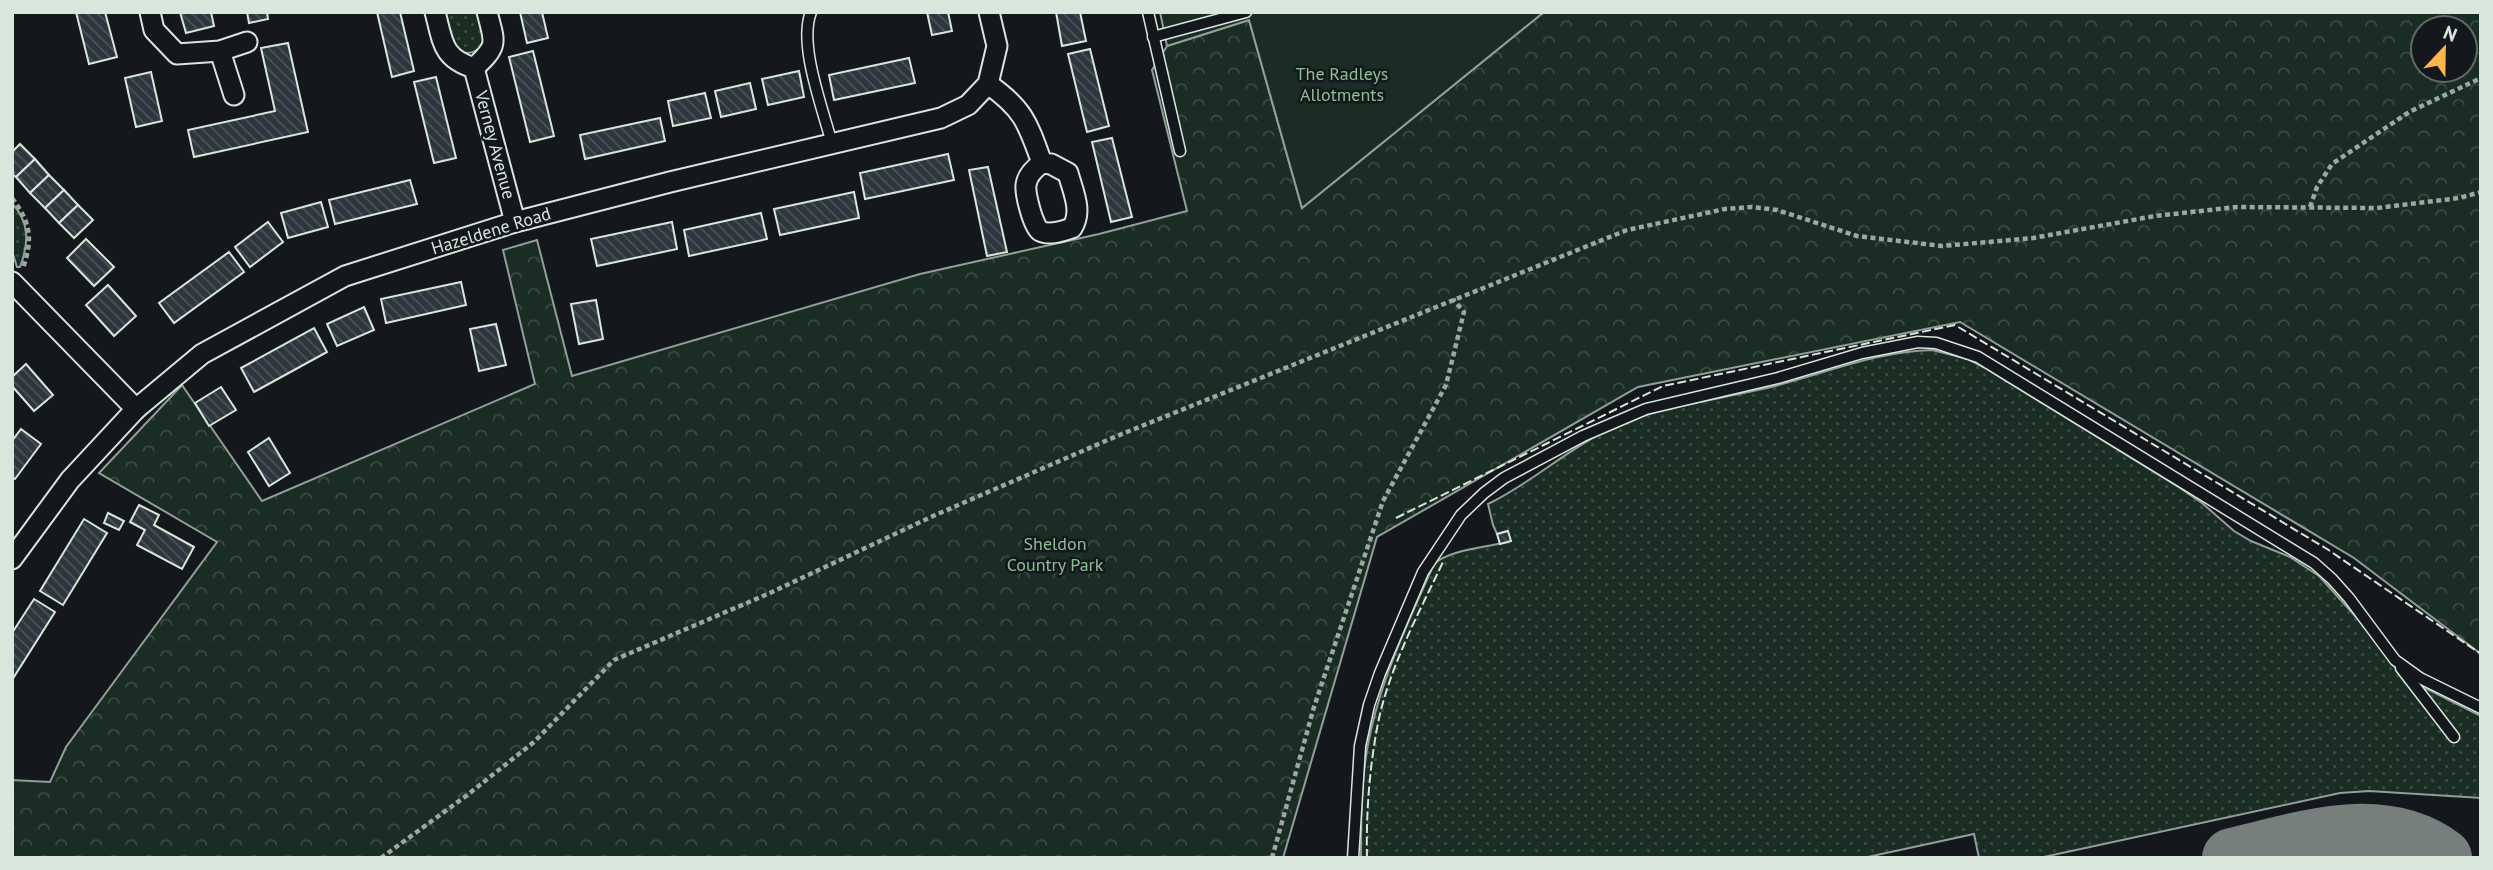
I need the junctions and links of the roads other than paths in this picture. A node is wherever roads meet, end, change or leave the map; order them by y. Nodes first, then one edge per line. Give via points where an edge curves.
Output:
1 (150, 12) edge
2 (435, 12) edge
3 (487, 12) edge
4 (811, 12) edge
5 (989, 12) edge
6 (1148, 12) edge
7 (1246, 12) edge
8 (1153, 37) junction
9 (247, 42) dead end
10 (220, 51) junction
11 (474, 68) junction
12 (988, 85) junction
13 (234, 95) dead end
14 (832, 144) junction
15 (1180, 151) dead end
16 (1042, 163) dead end
17 (515, 222) junction
18 (12, 282) edge
19 (136, 410) junction
20 (13, 557) edge
21 (2395, 660) junction
22 (2481, 708) edge
23 (2454, 737) dead end
24 (1353, 858) edge

1 - 10 street via 154,30 177,54
2 - 11 street, Verney Avenue via 446,52
3 - 11 street, Verney Avenue via 494,41 490,53
4 - 14 lane via 807,51
5 - 12 street via 997,46
6 - 8 lane
7 - 8 lane
8 - 15 lane
9 - 10 street
10 - 13 street
11 - 17 street, Verney Avenue
12 - 14 street, Hazeldene Road via 968,105 941,118
12 - 16 street via 1007,97 1027,121
14 - 17 street, Hazeldene Road
17 - 19 street, Hazeldene Road via 345,276 202,354
18 - 19 street
19 - 20 street, Hazeldene Road via 70,480
21 - 22 lane via 2420,678
21 - 23 lane
21 - 24 lane via 2332,579 2314,563 1978,357 1918,342 1627,415 1521,469 1470,504 1423,572 1369,705 1357,770

